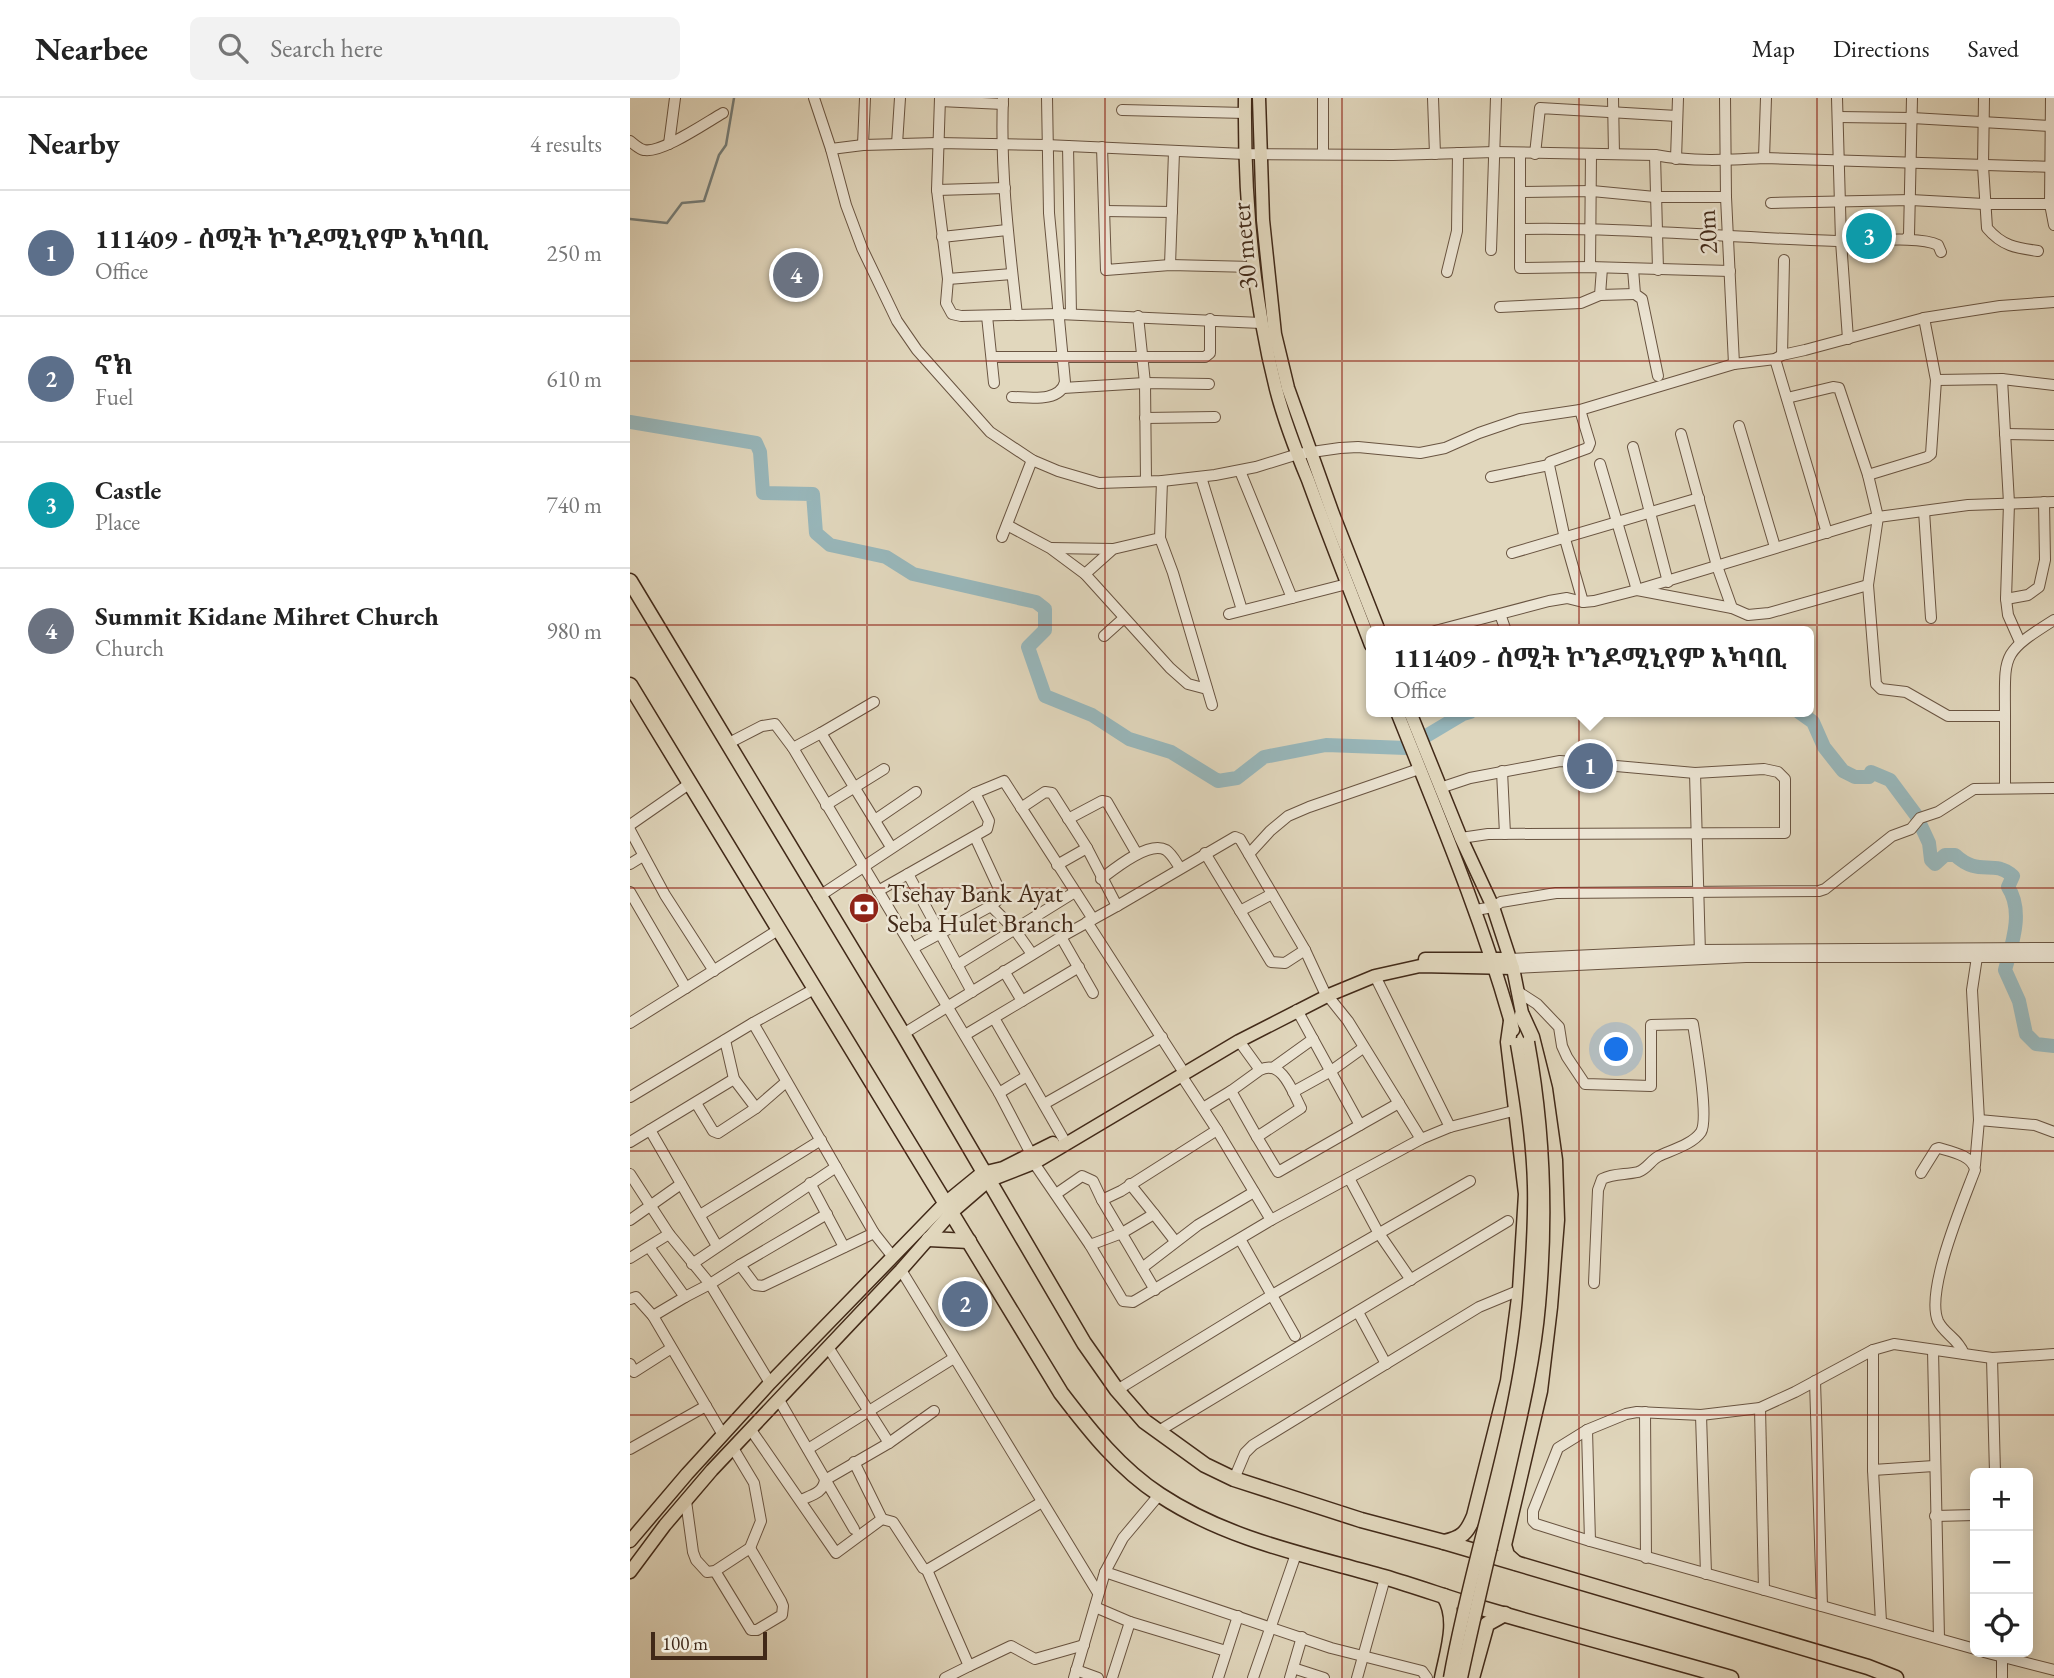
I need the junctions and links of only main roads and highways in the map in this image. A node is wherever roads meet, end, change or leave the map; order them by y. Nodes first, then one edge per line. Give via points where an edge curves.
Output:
1 (1245, 98) edge
2 (1259, 98) edge
3 (630, 581) edge
4 (1377, 626) edge
5 (1366, 632) edge
6 (630, 685) edge
7 (1400, 717) edge
8 (1411, 717) edge
9 (1413, 735) junction
10 (1420, 753) junction
11 (1484, 935) junction
12 (1466, 958) junction
13 (1494, 963) junction
14 (1511, 963) junction
15 (1327, 993) junction
16 (1516, 1018) junction
17 (1522, 1043) junction
18 (1181, 1071) junction
19 (1033, 1158) junction
20 (985, 1177) junction
21 (948, 1208) junction
22 (929, 1239) junction
23 (969, 1241) junction
24 (755, 1399) junction
25 (767, 1411) junction
26 (630, 1541) edge
27 (1444, 1542) junction
28 (1517, 1564) junction
29 (630, 1572) edge
30 (1444, 1596) junction
31 (1505, 1615) junction
32 (1688, 1672) edge
33 (1442, 1678) edge
34 (1450, 1678) edge
35 (1461, 1678) edge
36 (1472, 1678) edge
37 (1731, 1678) edge
38 (1896, 1678) edge

1 - 5 main road via 1253,267 1261,323 1298,454
2 - 4 main road, 30 meter via 1265,248 1275,334 1311,454
3 - 20 highway
6 - 21 highway
7 - 9 main road
8 - 9 main road
9 - 10 main road
10 - 11 main road via 1419,769
10 - 14 main road via 1493,907
11 - 12 main road via 1478,949
11 - 13 main road
12 - 13 main road
12 - 15 main road via 1390,965
13 - 14 main road
13 - 15 main road via 1420,966
13 - 16 main road
14 - 16 main road via 1517,990
15 - 18 main road
15 - 18 main road via 1266,1017
16 - 17 main road
16 - 27 highway via 1508,1042 1526,1194 1521,1290 1508,1381 1474,1516 1460,1538
16 - 28 highway via 1532,1037 1545,1088 1557,1220 1540,1391 1504,1545
17 - 34 main road, bridge via 1534,1186 1529,1305 1514,1398
17 - 35 main road, bridge via 1538,1105 1544,1178 1539,1308 1516,1440
18 - 19 main road
18 - 19 main road
19 - 20 main road
20 - 21 main road
20 - 27 highway via 1084,1343 1131,1408 1157,1432 1234,1479
21 - 22 main road
21 - 23 highway
21 - 24 main road via 893,1257
22 - 23 highway
22 - 25 main road
23 - 30 highway via 1061,1393 1099,1443 1159,1495 1213,1526
24 - 25 main road
24 - 26 main road
25 - 29 main road
27 - 28 highway
28 - 38 highway
30 - 31 highway
30 - 33 highway via 1451,1625
31 - 32 highway
31 - 36 highway via 1487,1624
32 - 37 highway

